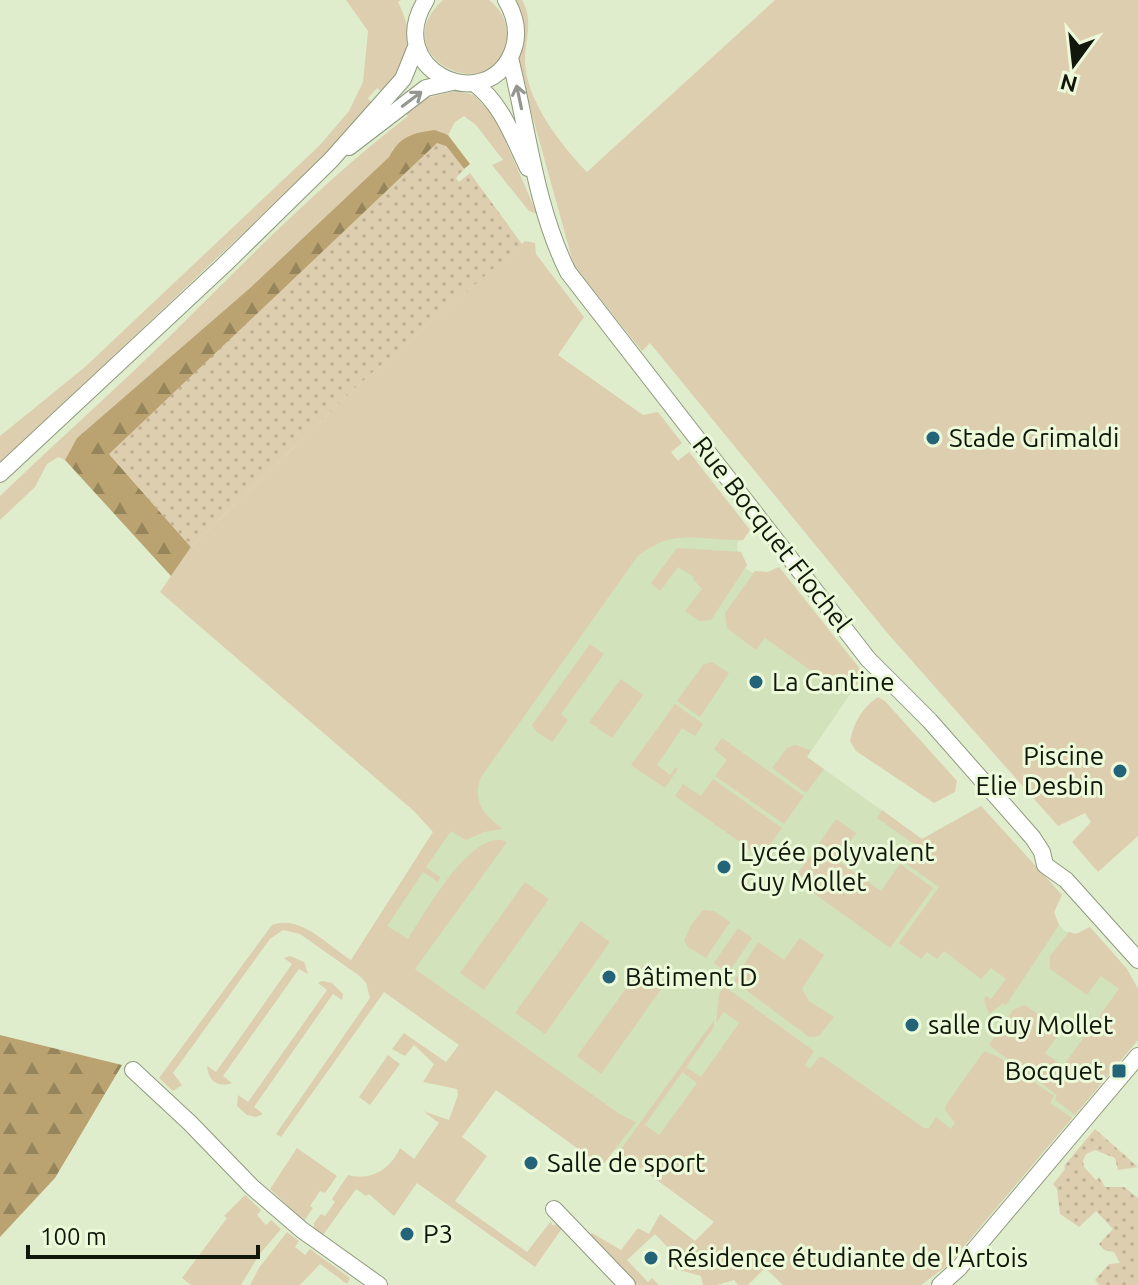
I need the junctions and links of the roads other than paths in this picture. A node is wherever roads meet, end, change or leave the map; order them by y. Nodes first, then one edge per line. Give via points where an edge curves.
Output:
1 (426, 0) edge
2 (506, 0) edge
3 (416, 47) junction
4 (510, 58) junction
5 (453, 82) junction
6 (474, 83) junction
7 (331, 160) junction
8 (540, 191) junction
9 (0, 474) edge
10 (1138, 959) edge
11 (1138, 1056) edge
12 (133, 1070) dead end
13 (554, 1209) dead end
14 (379, 1285) edge
15 (627, 1285) edge
16 (940, 1285) edge

1 - 3 street via 415,23
2 - 4 street via 517,29
3 - 5 street via 430,69
3 - 7 street via 403,79
4 - 6 street via 500,70
8 -> 4 street, Rue Bocquet Flochel
5 - 6 street
7 -> 5 street via 426,88
6 - 8 street, Rue Bocquet Flochel via 505,119
7 - 9 street
8 - 10 street, Rue Bocquet Flochel via 568,272 815,593
11 - 16 street
12 - 14 street via 252,1187
13 - 15 street

